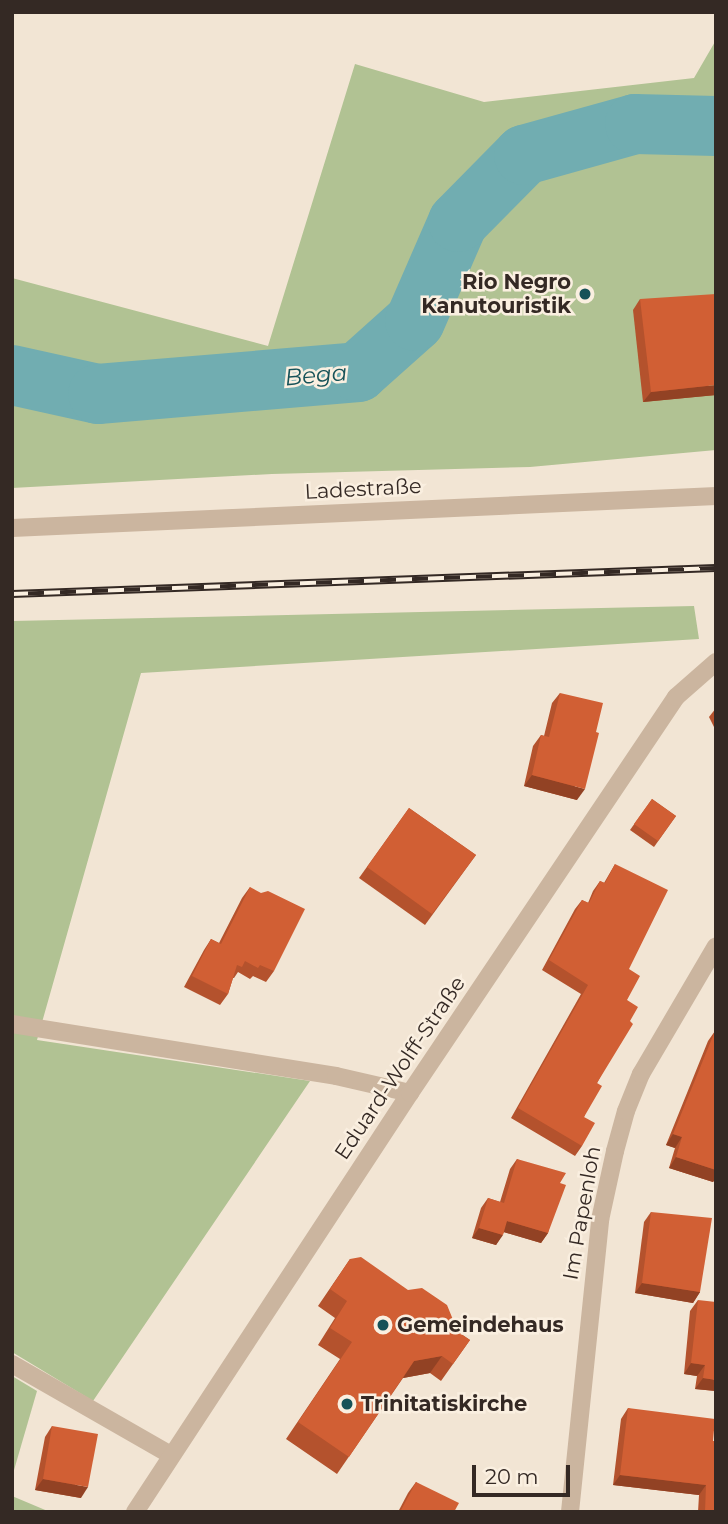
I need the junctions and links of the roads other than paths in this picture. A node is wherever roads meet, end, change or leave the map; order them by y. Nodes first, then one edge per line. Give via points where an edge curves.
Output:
1 (716, 496) edge
2 (12, 528) edge
3 (716, 662) edge
4 (716, 946) edge
5 (12, 1024) edge
6 (410, 1093) junction
7 (12, 1364) edge
8 (171, 1455) junction
9 (135, 1512) edge
10 (570, 1512) edge

1 - 2 street, Ladestraße
3 - 6 street, Eduard-Wolff-Straße via 676,697
4 - 10 street, Im Papenloh via 641,1074 615,1152 600,1220
5 - 6 street via 336,1076
6 - 8 street, Eduard-Wolff-Straße
7 - 8 street
8 - 9 street, Eduard-Wolff-Straße

